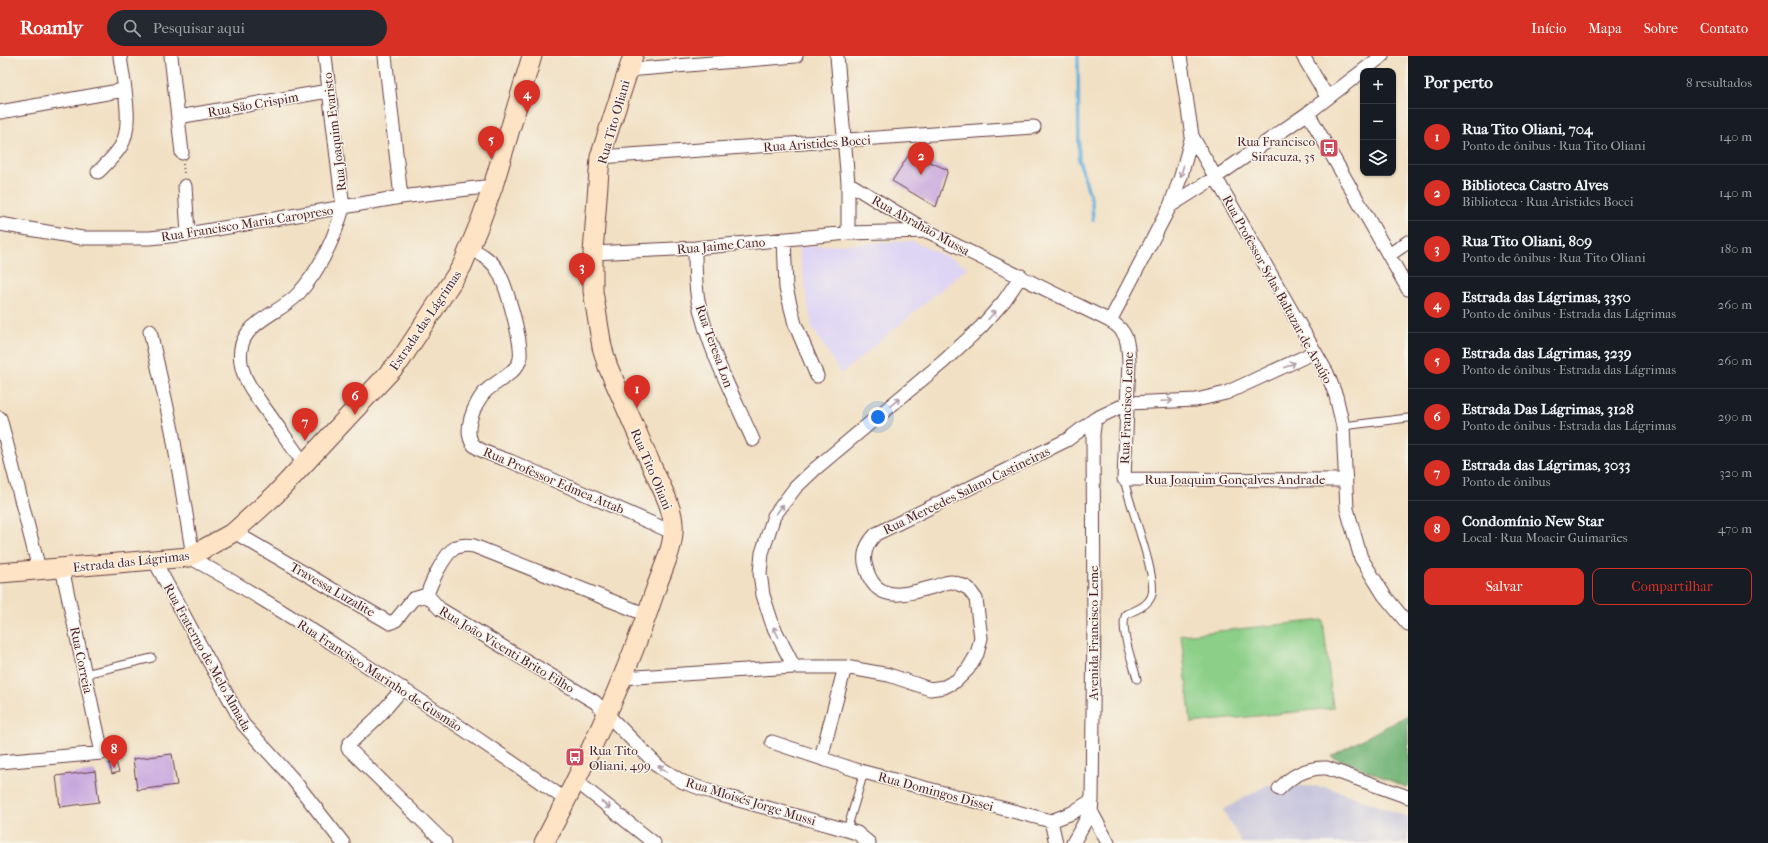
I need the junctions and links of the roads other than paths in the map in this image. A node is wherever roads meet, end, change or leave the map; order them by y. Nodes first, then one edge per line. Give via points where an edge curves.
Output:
1 (120, 56) edge
2 (171, 56) edge
3 (325, 56) edge
4 (385, 56) edge
5 (532, 56) edge
6 (796, 56) edge
7 (837, 56) edge
8 (1180, 56) edge
9 (1303, 56) edge
10 (1382, 56) edge
11 (631, 63) edge
12 (124, 90) junction
13 (328, 91) junction
14 (1327, 97) junction
15 (0, 112) edge
16 (1308, 113) junction
17 (178, 117) junction
18 (1034, 127) dead end
19 (1192, 136) junction
20 (845, 141) junction
21 (182, 153) road end
22 (600, 157) junction
23 (98, 172) dead end
24 (1216, 177) junction
25 (848, 183) junction
26 (185, 186) road end
27 (493, 186) junction
28 (401, 198) junction
29 (1170, 206) junction
30 (343, 208) junction
31 (0, 224) edge
32 (927, 231) junction
33 (848, 233) junction
34 (188, 234) junction
35 (784, 239) junction
36 (1408, 242) edge
37 (470, 248) junction
38 (695, 248) junction
39 (593, 253) junction
40 (1389, 255) junction
41 (1021, 276) junction
42 (1408, 289) edge
43 (1110, 321) junction
44 (150, 331) dead end
45 (1315, 352) junction
46 (817, 376) dead end
47 (1128, 403) junction
48 (0, 418) edge
49 (1408, 418) edge
50 (1095, 419) junction
51 (1343, 426) junction
52 (753, 440) dead end
53 (305, 465) junction
54 (1124, 479) junction
55 (1346, 480) junction
56 (234, 532) junction
57 (674, 533) junction
58 (191, 556) junction
59 (154, 560) junction
60 (62, 568) junction
61 (39, 569) junction
62 (0, 573) edge
63 (427, 595) junction
64 (648, 615) junction
65 (1408, 624) edge
66 (152, 658) dead end
67 (794, 667) junction
68 (845, 667) junction
69 (85, 674) junction
70 (622, 678) junction
71 (1137, 679) dead end
72 (403, 688) junction
73 (607, 713) junction
74 (772, 742) dead end
75 (821, 758) junction
76 (0, 762) edge
77 (864, 772) junction
78 (576, 781) junction
79 (1279, 789) dead end
80 (1408, 797) edge
81 (566, 800) junction
82 (1091, 805) junction
83 (1051, 821) junction
84 (847, 830) junction
85 (343, 843) edge
86 (446, 843) edge
87 (544, 843) edge
88 (654, 843) edge
89 (869, 843) edge
90 (1056, 843) edge
91 (1073, 843) edge
92 (1108, 843) edge

1 - 12 street
2 - 17 street
3 - 13 street, Rua Joaquim Evaristo
4 - 28 street
5 - 27 street, Estrada das Lágrimas
6 - 11 street
7 - 20 street
8 - 19 street
9 - 14 street
10 - 14 street
11 - 22 street, Rua Tito Oliani
12 - 15 street
12 - 23 street via 126,134 120,147
13 - 17 street, Rua São Crispim
13 - 30 street, Rua Joaquim Evaristo
14 - 16 street
16 - 24 street
16 - 40 street
17 - 21 street
18 - 20 street, Rua Aristides Bocci
19 - 24 street, Rua Professor Sylas Baltazar de Araújo
19 -> 29 street
20 - 22 street, Rua Aristides Bocci
20 - 25 street
22 - 39 street, Rua Tito Oliani
24 - 29 street
24 - 45 street, Rua Professor Sylas Baltazar de Araújo
25 - 32 street, Rua Abrahão Mussa
25 - 33 street
26 - 34 street
27 - 28 street, Rua Francisco Maria Caropreso
27 - 37 street, Estrada das Lágrimas
28 - 30 street, Rua Francisco Maria Caropreso
29 - 43 street
30 - 34 street, Rua Francisco Maria Caropreso
30 - 53 street via 330,245 310,278 297,295 247,333 241,351 242,369 250,386
31 - 34 street, Rua Francisco Maria Caropreso via 82,238 150,238
32 - 33 street, Rua Jaime Cano
32 - 41 street, Rua Abrahão Mussa
33 - 35 street, Rua Jaime Cano
35 - 38 street, Rua Jaime Cano
35 - 46 street via 786,288 795,324
36 - 40 street
37 - 53 street, Estrada das Lágrimas via 462,266 400,361
37 - 57 street, Rua Professor Edmea Attab via 493,264 498,271 513,314 521,348 519,363 477,402 469,431 473,444 486,452
38 - 39 street, Rua Jaime Cano
38 - 52 street, Rua Teresa Lon via 695,275 705,323
39 - 57 street, Rua Tito Oliani via 592,291 602,347 608,367 671,512
40 - 42 street
41 - 43 street, Rua Abrahão Mussa
67 -> 41 street via 773,626 763,595 760,573 762,553 774,516 795,488 815,469 981,327 1004,301
43 - 47 street, Rua Francisco Leme via 1124,332 1128,345
44 - 58 street via 172,430
47 -> 45 street via 1196,400 1226,394
45 - 51 street, Rua Professor Sylas Baltazar de Araújo via 1336,396
47 - 50 street, Rua Mercedes Salano Castineiras
47 - 54 street, Rua Francisco Leme
48 - 61 street
49 - 51 lane
50 - 68 street, Rua Mercedes Salano Castineiras via 1067,440 887,528 870,541 864,561 867,574 880,591 891,595 908,593 950,582 968,588 976,599 981,638 977,654 960,677 944,687 930,689 889,675
50 - 82 street, Avenida Francisco Leme
51 - 55 street, Rua Professor Sylas Baltazar de Araújo
53 - 56 street, Estrada das Lágrimas
54 - 55 street, Rua Joaquim Gonçalves Andrade
54 - 71 lane via 1152,578 1151,597 1137,610 1126,614 1124,619
55 - 65 street, Rua Professor Sylas Baltazar de Araújo via 1347,509 1361,558 1384,595
56 - 58 street, Estrada das Lágrimas
56 - 63 street, Travessa Luzalite via 390,623 396,620 413,599
57 - 64 street, Rua Tito Oliani
58 - 59 street, Estrada das Lágrimas
58 - 72 street, Rua Francisco Marinho de Gusmão
59 - 60 street, Estrada das Lágrimas
59 - 85 street, Rua Fraterno de Melo Almada via 243,724 276,760
60 - 61 street, Estrada das Lágrimas
60 - 69 street, Rua Correia
61 - 62 street, Estrada das Lágrimas
63 - 64 street, Rua João Vicenti Brito Filho via 449,553 456,547 468,545
63 - 73 street, Rua João Vicenti Brito Filho via 440,609 595,702
64 - 70 street, Rua Tito Oliani
66 - 69 lane
67 - 68 street, Rua Mercedes Salano Castineiras
67 - 70 street, Rua Mercedes Salano Castineiras
68 - 75 street
69 - 76 street, Rua Correia via 102,753
70 - 73 street, Rua Tito Oliani
72 - 81 street, Rua Francisco Marinho de Gusmão
72 - 86 street via 348,748
73 - 78 street, Rua Tito Oliani
84 -> 73 street, Rua Mloisés Jorge Mussi via 683,782 659,767
74 - 75 street, Rua Domingos Dissei
75 - 77 street, Rua Domingos Dissei
77 - 83 street, Rua Domingos Dissei
77 - 84 lane
78 - 81 street, Rua Tito Oliani
78 -> 88 street
79 - 80 street via 1294,775 1323,768
81 - 87 street, Rua Tito Oliani
82 - 83 street
82 - 91 street, Avenida Francisco Leme
82 - 92 street
83 - 90 street
84 - 89 street, Rua Mloisés Jorge Mussi via 861,835

